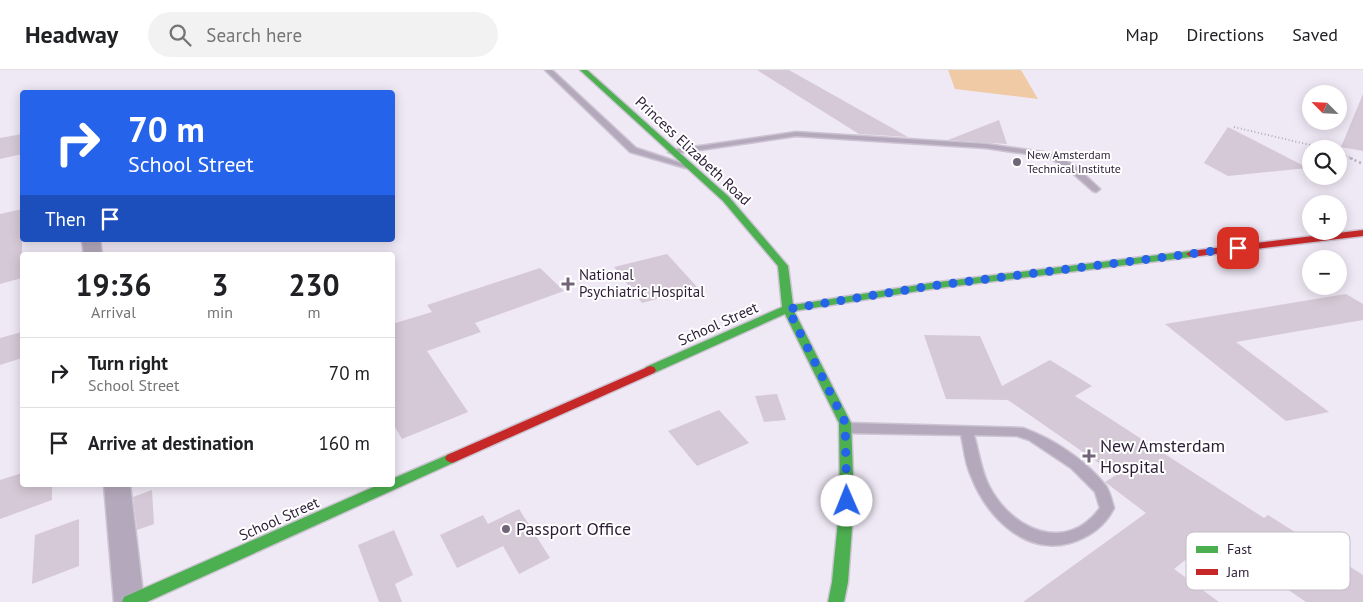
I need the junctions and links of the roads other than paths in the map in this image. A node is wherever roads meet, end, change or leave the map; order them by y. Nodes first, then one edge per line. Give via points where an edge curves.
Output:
1 (548, 70) edge
2 (583, 70) edge
3 (672, 152) junction
4 (689, 167) junction
5 (1096, 189) dead end
6 (1363, 233) edge
7 (788, 309) junction
8 (845, 428) junction
9 (967, 432) junction
10 (395, 484) edge
11 (117, 487) edge
12 (388, 487) edge
13 (129, 602) edge
14 (836, 602) edge

1 - 4 lane via 633,150
2 - 3 street, Princess Elizabeth Road
3 - 4 street, Princess Elizabeth Road
3 - 5 lane via 796,134 986,146 1050,155 1071,167
4 - 7 street, Princess Elizabeth Road via 726,199 783,266
6 - 7 street, School Street via 931,286
7 - 8 street, Princess Elizabeth Road via 845,422
7 - 10 street, School Street
8 - 9 lane
8 - 14 street, Princess Elizabeth Road via 847,501
9 - 9 lane via 978,476 986,492 994,506 1023,531 1052,541 1073,536 1100,520 1107,508 1101,490 1068,459 1034,437 1018,431
11 - 13 street
12 - 13 street, School Street

